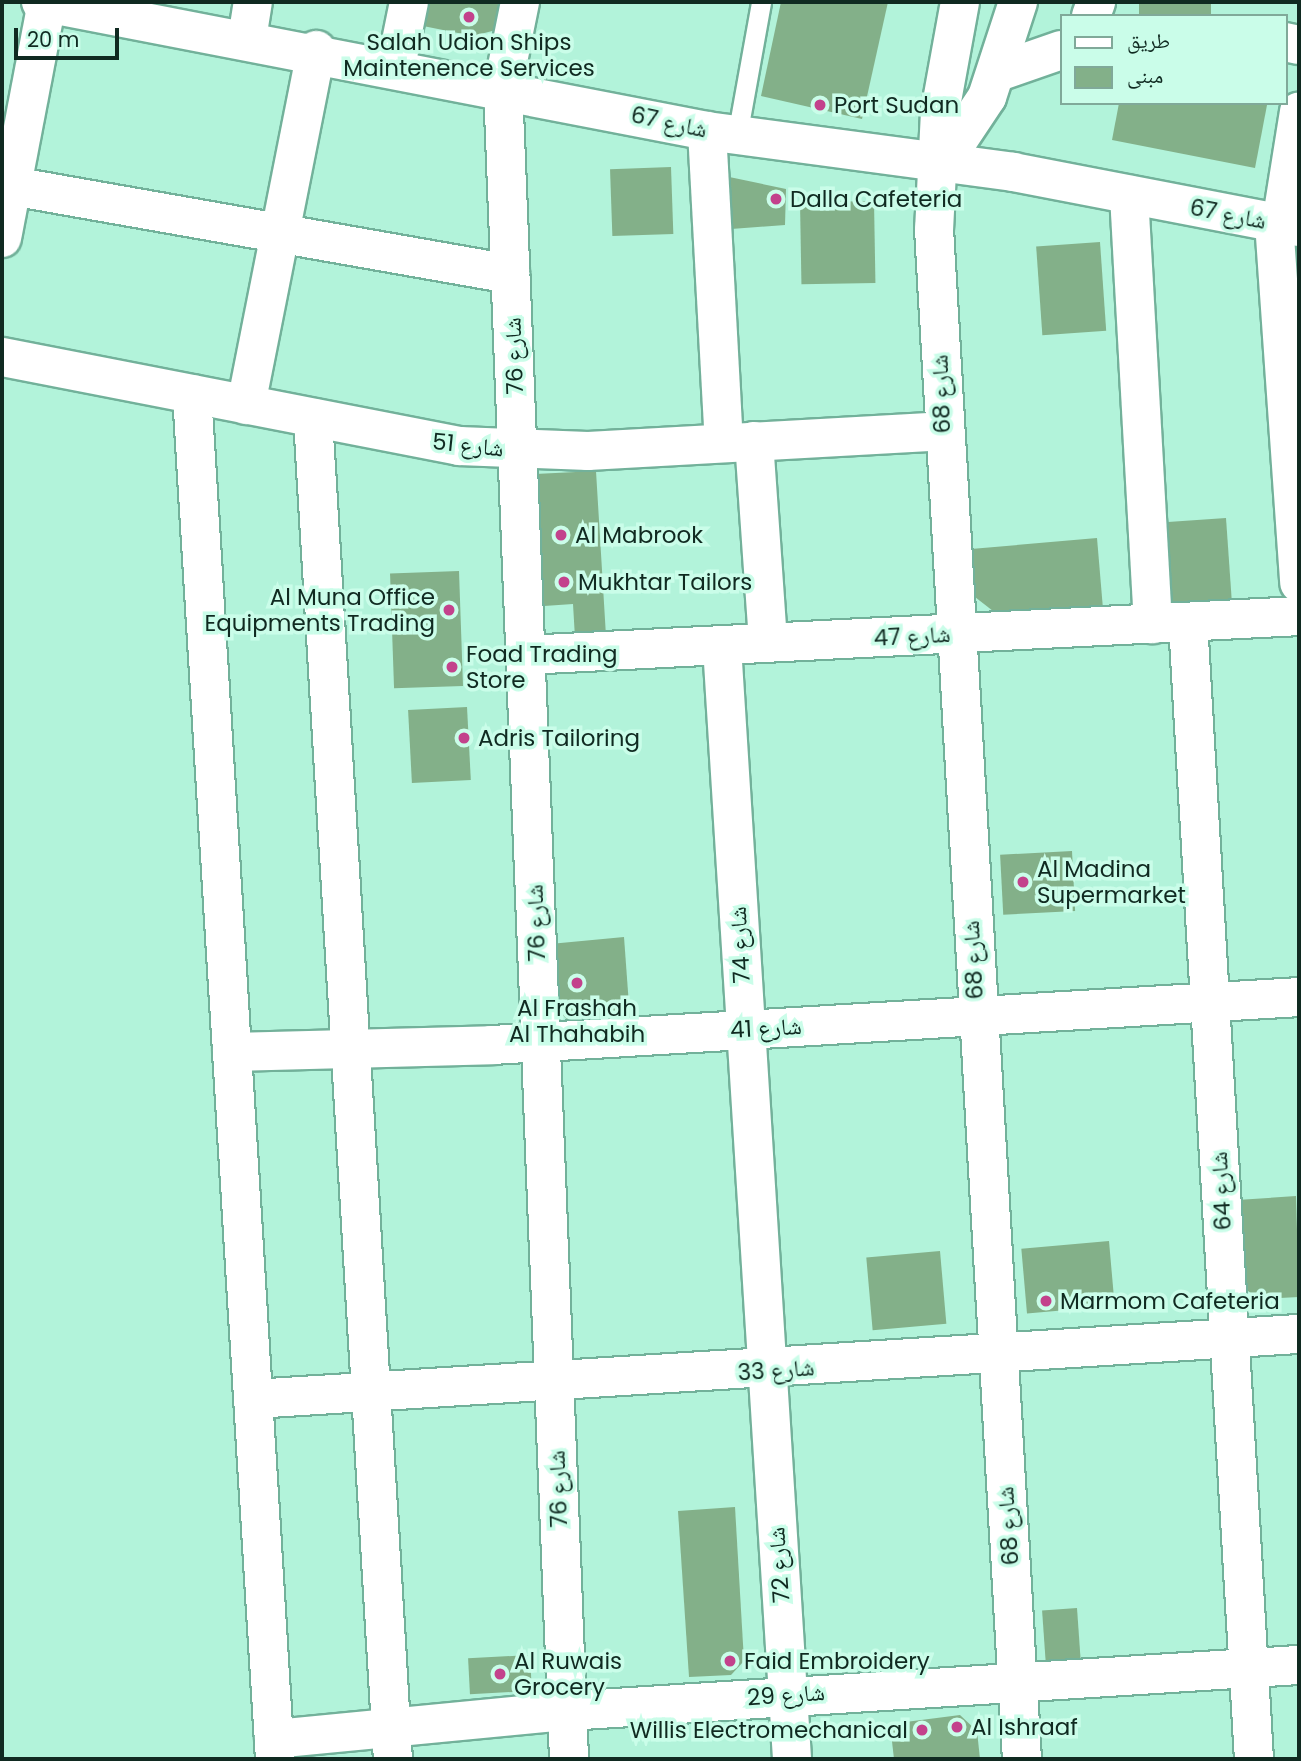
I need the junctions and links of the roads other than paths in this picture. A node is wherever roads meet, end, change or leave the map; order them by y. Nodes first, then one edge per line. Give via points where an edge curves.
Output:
1 (253, 2) edge
2 (409, 2) edge
3 (520, 2) edge
4 (761, 2) edge
5 (960, 2) edge
6 (1018, 2) edge
7 (61, 4) edge
8 (247, 38) junction
9 (316, 50) junction
10 (1060, 50) edge
11 (396, 66) junction
12 (998, 72) junction
13 (503, 86) junction
14 (1299, 111) edge
15 (722, 133) junction
16 (935, 160) junction
17 (12, 186) junction
18 (1129, 195) junction
19 (1285, 224) edge
20 (279, 235) junction
21 (2, 238) edge
22 (510, 274) junction
23 (2, 357) edge
24 (192, 394) junction
25 (246, 405) junction
26 (1293, 409) edge
27 (313, 418) junction
28 (942, 431) junction
29 (739, 441) junction
30 (517, 450) junction
31 (1299, 583) edge
32 (1299, 617) edge
33 (1170, 623) junction
34 (954, 633) junction
35 (768, 643) junction
36 (722, 646) junction
37 (525, 655) junction
38 (1299, 997) edge
39 (1210, 1002) junction
40 (977, 1016) junction
41 (745, 1029) junction
42 (541, 1043) junction
43 (349, 1046) junction
44 (232, 1052) junction
45 (1299, 1334) edge
46 (1230, 1339) junction
47 (997, 1355) junction
48 (766, 1370) junction
49 (554, 1385) junction
50 (371, 1392) junction
51 (253, 1399) junction
52 (1299, 1665) edge
53 (1248, 1667) junction
54 (1017, 1678) junction
55 (788, 1695) junction
56 (567, 1711) junction
57 (393, 1744) edge
58 (274, 1749) edge
59 (569, 1759) edge
60 (792, 1759) edge
61 (1022, 1759) edge
62 (1254, 1759) edge

1 - 8 street
2 - 11 street
3 - 13 street, شارع 76
4 - 15 lane
5 - 16 street, شارع 68
6 - 12 street
7 - 8 street, شارع 67
7 - 17 street
8 - 9 street, شارع 67
9 - 11 street, شارع 67
9 - 20 street
10 - 12 street
11 - 13 street, شارع 67
12 - 16 street via 974,120
13 - 15 street, شارع 67
13 - 22 street, شارع 76
14 - 19 street
15 - 16 street, شارع 67
15 - 29 street
16 - 18 street, شارع 67
16 - 28 street, شارع 68
17 - 20 street
17 - 21 street
18 - 19 street, شارع 67
18 - 33 street, شارع 64
19 - 26 street
20 - 22 street
20 - 25 street
22 - 30 street, شارع 76
23 - 24 street, شارع 51
24 - 25 street, شارع 51
24 - 44 street
25 - 27 street, شارع 51
26 - 31 street
27 - 30 street, شارع 51 via 459,446
27 - 43 street
28 - 29 street, شارع 51
28 - 34 street, شارع 68
29 - 30 street, شارع 51
29 - 35 street
30 - 37 street, شارع 76
32 - 33 street, شارع 47
33 - 34 street, شارع 47
33 - 39 street, شارع 64
34 - 35 street, شارع 47
34 - 40 street, شارع 68
35 - 36 street, شارع 47
36 - 37 street, شارع 47
36 - 41 street, شارع 74
37 - 42 street, شارع 76
38 - 39 street, شارع 41
39 - 40 street, شارع 41
39 - 46 street, شارع 64
40 - 41 street, شارع 41
40 - 47 street, شارع 68
41 - 42 street, شارع 41
41 - 48 street, شارع 74
42 - 43 street, شارع 41
42 - 49 street, شارع 76
43 - 44 street, شارع 41
43 - 50 street
44 - 51 street
45 - 46 street, شارع 33
46 - 47 street, شارع 33
46 - 53 street, شارع 64
47 - 48 street, شارع 33
47 - 54 street, شارع 68
48 - 49 street, شارع 33
48 - 55 street, شارع 72
49 - 50 street, شارع 33
49 - 56 street, شارع 76
50 - 51 street, شارع 33
50 - 57 street
51 - 58 street
52 - 53 street, شارع 29
53 - 54 street, شارع 29
53 - 62 street, شارع 64
54 - 55 street, شارع 29
54 - 61 street, شارع 68
55 - 56 street, شارع 29
55 - 60 street, شارع 72
56 - 57 street, شارع 29
56 - 59 street, شارع 76
57 - 58 street, شارع 29

